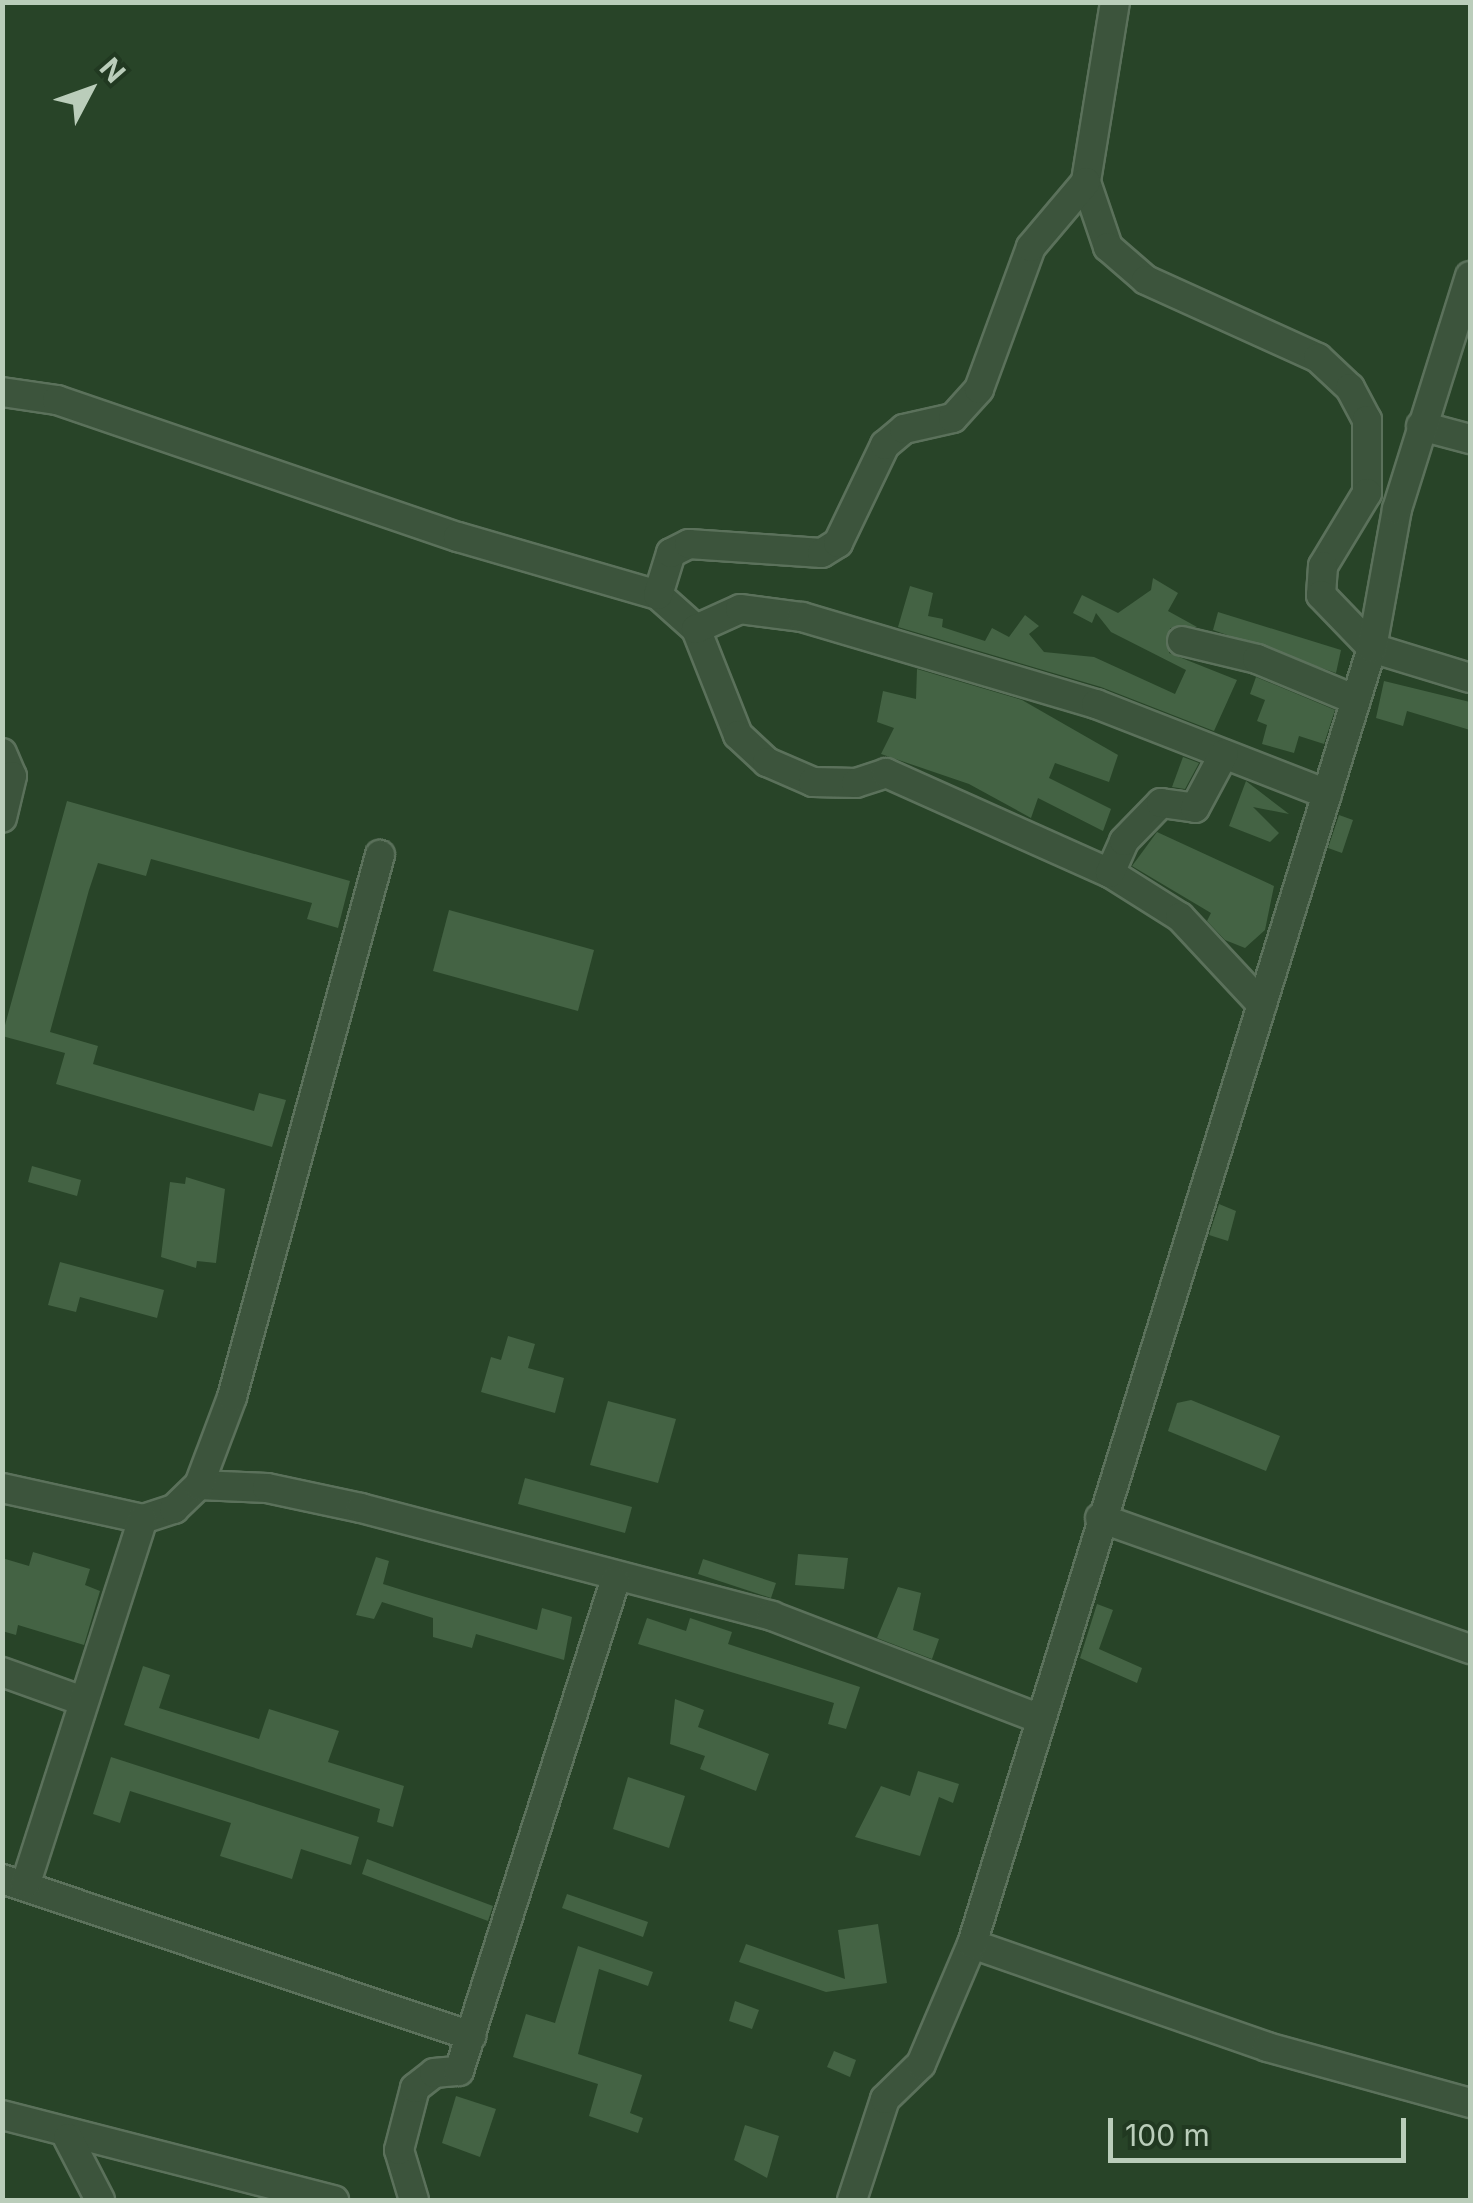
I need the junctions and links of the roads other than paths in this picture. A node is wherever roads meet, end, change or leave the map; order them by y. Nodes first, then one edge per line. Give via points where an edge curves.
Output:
1 (1115, 2) edge
2 (1086, 182) junction
3 (1470, 276) edge
4 (2, 392) edge
5 (1422, 426) junction
6 (1470, 439) edge
7 (658, 595) junction
8 (696, 629) junction
9 (1182, 642) dead end
10 (1372, 648) junction
11 (1470, 678) edge
12 (1356, 700) junction
13 (2, 752) edge
14 (1224, 754) junction
15 (1328, 794) junction
16 (2, 818) edge
17 (380, 856) dead end
18 (1110, 873) junction
19 (1262, 1005) junction
20 (199, 1485) junction
21 (2, 1488) edge
22 (1100, 1518) junction
23 (143, 1519) junction
24 (615, 1581) junction
25 (1470, 1649) edge
26 (2, 1672) edge
27 (80, 1700) junction
28 (1038, 1718) junction
29 (14, 1881) edge
30 (972, 1944) junction
31 (471, 2036) junction
32 (1470, 2103) edge
33 (2, 2115) edge
34 (68, 2138) junction
35 (139, 2156) junction
36 (100, 2199) edge
37 (334, 2200) edge
38 (414, 2200) edge
39 (852, 2200) edge

1 - 2 street
2 - 7 street via 1031,247 980,389 953,418 904,429 885,445 838,543 822,553 689,544 670,553
2 - 10 street via 1108,247 1134,272 1318,358 1360,404 1369,436 1366,493 1320,583 1329,608
3 - 5 street
4 - 7 street via 57,400 458,537
5 - 6 street
5 - 10 street
7 - 8 street
8 - 14 street via 740,609 802,617 1096,704
8 - 18 street via 738,734 784,773 856,783 886,773
9 - 12 street via 1257,659
10 - 11 street
10 - 12 street
12 - 15 street
13 - 16 street via 12,776
14 - 15 street
14 - 18 street via 1195,808 1161,803 1124,841
15 - 19 street
17 - 20 street via 232,1397
18 - 19 street via 1180,917
19 - 22 street
20 - 23 street via 174,1509
20 - 24 street via 267,1488 360,1508
21 - 23 street
22 - 25 street
22 - 28 street
23 - 27 street
24 - 28 street via 772,1616
24 - 31 street
26 - 27 street
27 - 29 street
28 - 30 street
29 - 31 street
30 - 32 street via 1268,2047
30 - 39 street via 921,2064 884,2099
31 - 38 street via 459,2072 434,2073 415,2088 399,2150
33 - 34 street
34 - 35 street
34 - 36 street
35 - 36 street
35 - 37 street

